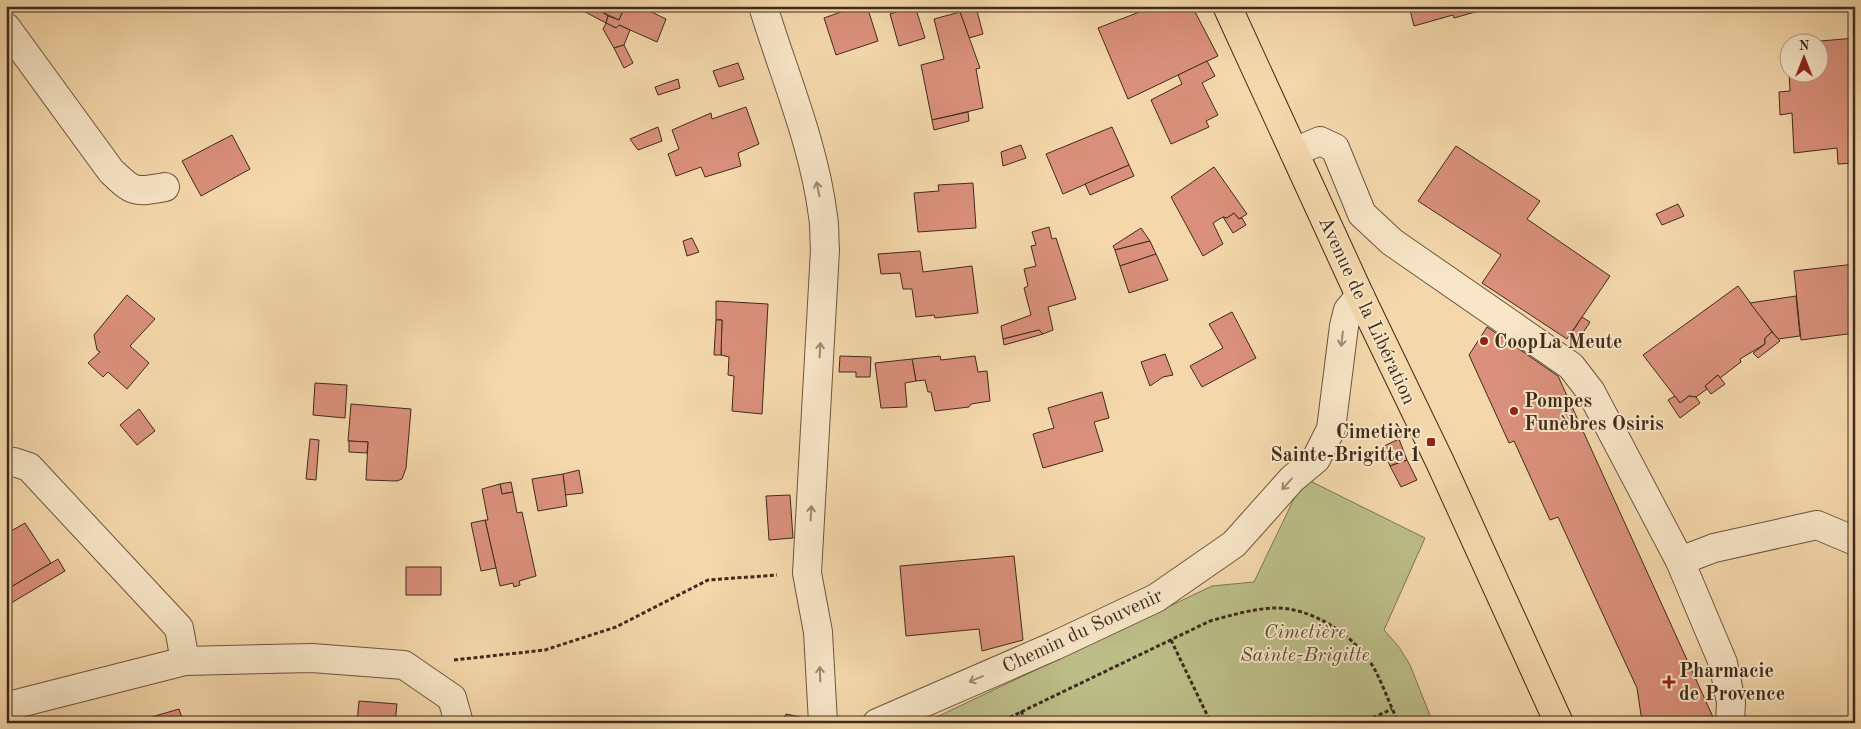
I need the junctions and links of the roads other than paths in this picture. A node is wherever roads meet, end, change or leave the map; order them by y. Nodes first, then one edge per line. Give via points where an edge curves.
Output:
1 (763, 6) edge
2 (1227, 6) edge
3 (6, 27) edge
4 (1294, 152) junction
5 (165, 187) dead end
6 (1360, 296) junction
7 (6, 464) edge
8 (1855, 541) edge
9 (1680, 561) junction
10 (185, 661) junction
11 (6, 712) edge
12 (459, 723) edge
13 (823, 723) edge
14 (877, 723) edge
15 (1559, 723) edge
16 (1730, 723) edge

13 -> 1 street via 818,632 808,573 825,250 823,216 802,125
2 - 4 main road, Avenue de la Libération
3 - 5 street via 90,144 117,176 128,187 139,191
4 - 6 main road, Avenue de la Libération
4 - 9 street via 1320,142 1336,148 1362,214 1386,237 1571,366 1590,392
6 -> 14 street, Chemin du Souvenir via 1348,310 1344,326 1331,429 1316,458 1292,479 1234,544 1156,598
6 - 15 main road, Avenue de la Libération
7 - 10 street via 14,462 29,467 179,628
8 - 9 street via 1817,525 1714,548
9 - 16 street via 1723,663 1731,702
10 - 11 street via 16,704
10 - 12 street via 312,658 404,665 452,698

